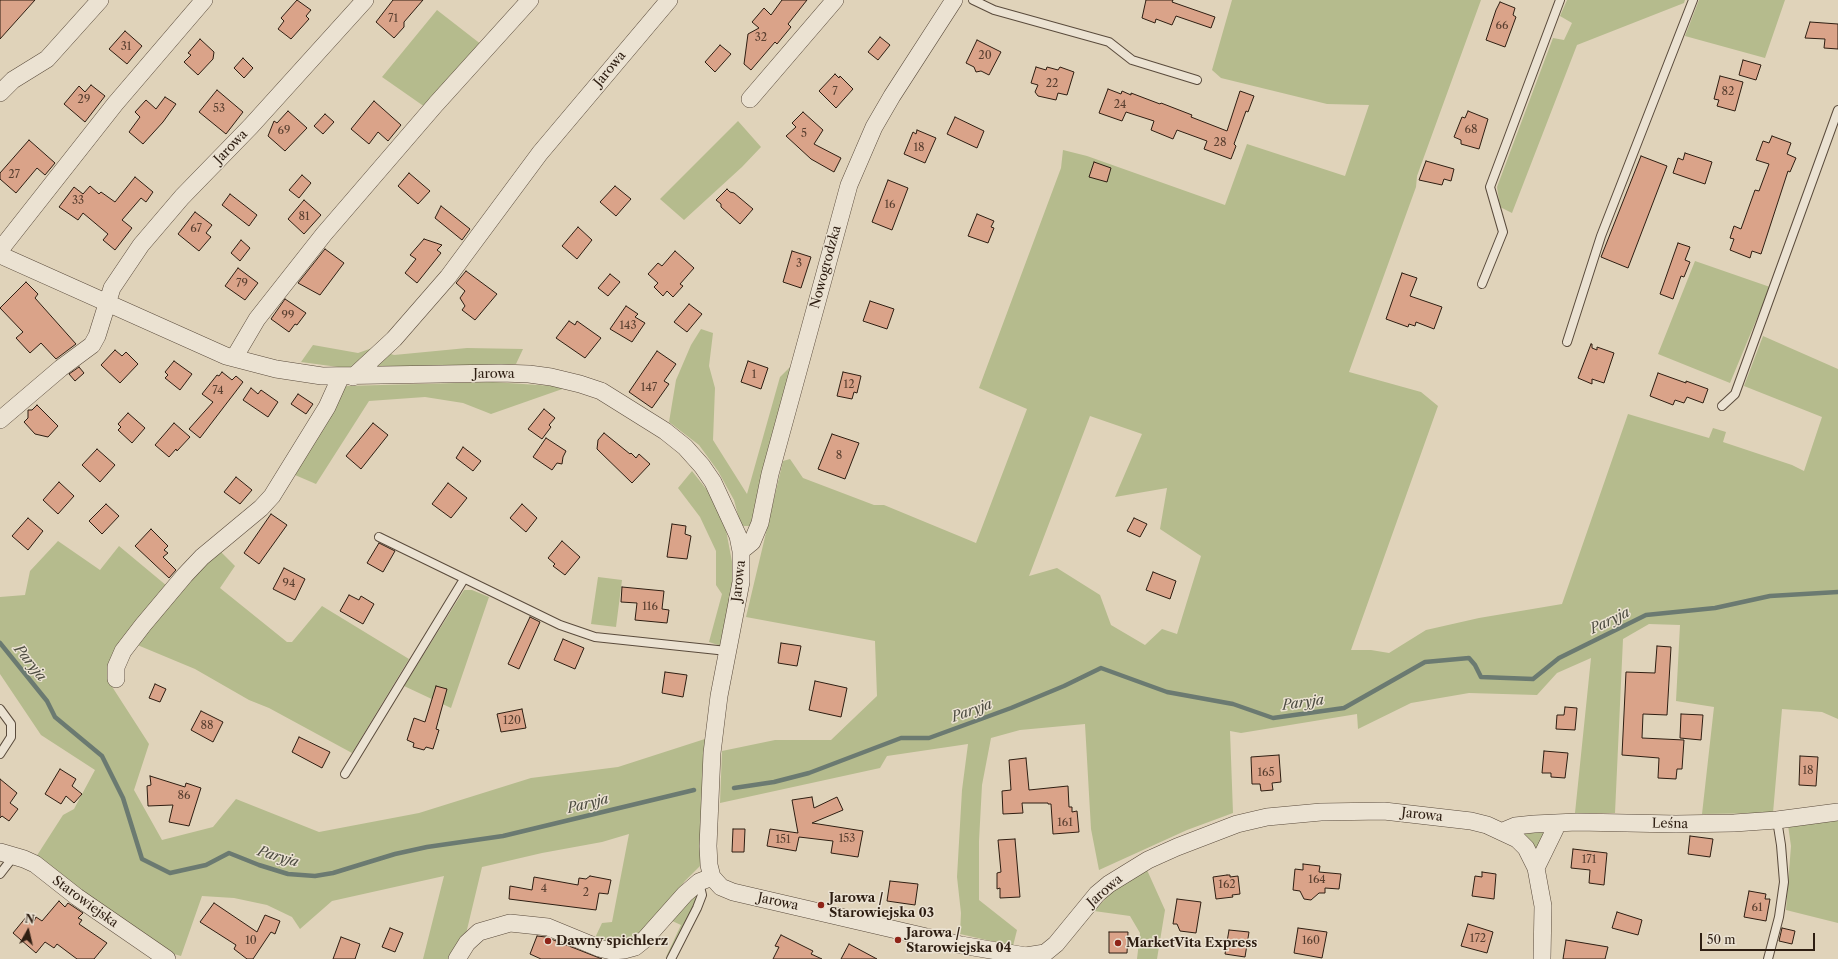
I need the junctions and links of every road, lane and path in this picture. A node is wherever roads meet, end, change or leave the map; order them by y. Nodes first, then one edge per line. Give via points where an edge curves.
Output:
1 (100, 0) edge
2 (204, 0) edge
3 (365, 0) edge
4 (530, 0) edge
5 (669, 0) edge
6 (835, 0) edge
7 (954, 0) edge
8 (972, 0) edge
9 (1560, 0) edge
10 (1693, 0) edge
11 (1197, 80) dead end
12 (0, 93) edge
13 (750, 99) dead end
14 (1838, 110) edge
15 (0, 250) edge
16 (0, 255) edge
17 (1482, 284) dead end
18 (107, 302) junction
19 (1567, 342) dead end
20 (234, 358) junction
21 (347, 376) junction
22 (1722, 406) dead end
23 (0, 420) edge
24 (379, 537) dead end
25 (741, 551) junction
26 (464, 579) junction
27 (727, 651) junction
28 (116, 679) dead end
29 (0, 709) edge
30 (0, 754) edge
31 (344, 774) dead end
32 (1838, 812) edge
33 (1777, 820) junction
34 (1558, 823) junction
35 (1503, 831) junction
36 (7, 854) edge
37 (1536, 868) junction
38 (0, 874) edge
39 (705, 880) junction
40 (1047, 956) edge
41 (167, 959) edge
42 (457, 959) edge
43 (671, 959) edge
44 (1542, 959) edge
45 (1768, 959) edge

1 - 12 street via 47,58 12,80
2 - 15 street via 116,104
3 - 18 street, Jarowa via 164,217 141,245 112,288
4 - 20 street via 324,234 257,319
5 - 21 street, Jarowa via 536,158 448,277 394,339
6 - 13 street
7 - 25 street, Nowogrodzka via 892,96 874,128 849,185 770,474 760,523 752,542
8 - 11 lane via 994,10 1109,42 1132,60
9 - 17 lane via 1490,187 1503,232
10 - 19 lane via 1601,236
14 - 22 lane via 1735,394
16 - 18 street, Jarowa
18 - 20 street, Jarowa
18 - 23 street, Jarowa via 92,345
20 - 21 street, Jarowa via 276,369 322,376
21 - 25 street, Jarowa via 529,374 601,391 665,431 694,455 713,482 735,529
21 - 28 street via 272,496 202,557 156,608 123,651 116,667
24 - 26 lane
25 - 27 street, Jarowa via 741,582
26 - 27 lane via 560,625 595,636
26 - 31 lane
27 - 39 street, Jarowa via 712,753 709,865
29 - 30 lane via 11,724 11,737
32 - 33 street, Leśna
33 - 34 street, Leśna via 1676,824
33 - 45 lane via 1784,882 1779,917
34 - 35 street, Leśna via 1515,826
34 - 37 street
35 - 37 street, Jarowa via 1526,848
35 - 40 street, Jarowa via 1471,821 1384,811 1294,814 1238,824 1177,847 1123,874 1097,894
36 - 38 lane
36 - 41 street, Starowiejska via 35,864 77,898
37 - 44 street, Jarowa via 1543,906
39 - 40 street, Jarowa via 733,892 961,944 1026,956
39 - 42 street via 685,894 645,939 624,950 599,948 548,928 510,923 479,932 467,943
39 - 43 lane via 697,908

